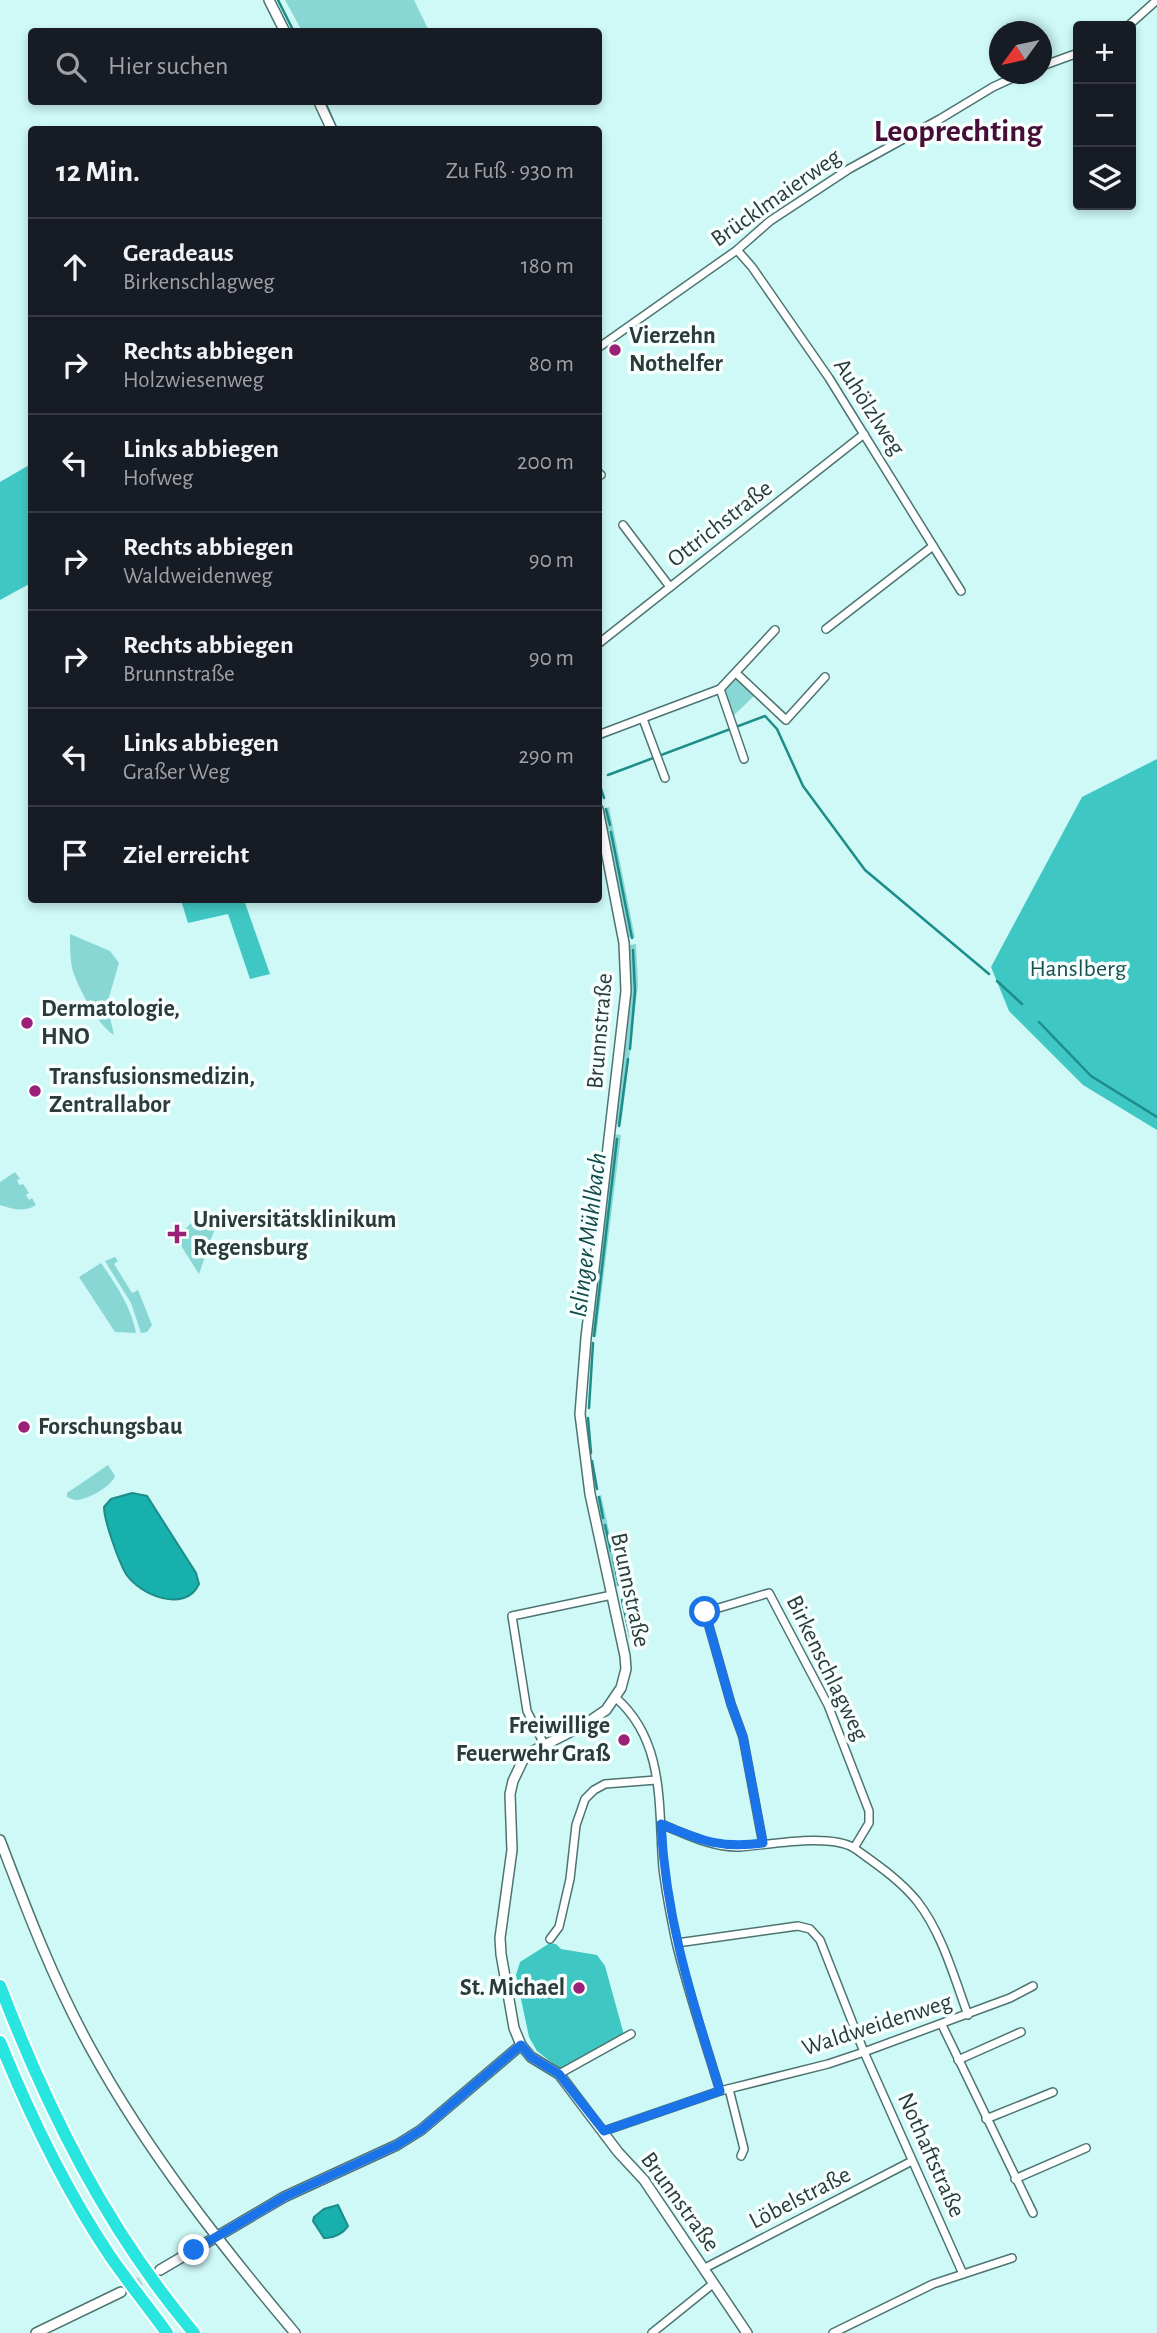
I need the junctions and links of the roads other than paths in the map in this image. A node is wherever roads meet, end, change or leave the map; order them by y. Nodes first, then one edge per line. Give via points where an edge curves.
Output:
1 (269, 0) edge
2 (1157, 0) edge
3 (1134, 21) edge
4 (283, 28) edge
5 (1073, 55) edge
6 (1052, 62) edge
7 (999, 84) edge
8 (320, 105) edge
9 (330, 126) edge
10 (737, 250) junction
11 (602, 345) edge
12 (864, 435) junction
13 (623, 525) dead end
14 (933, 545) junction
15 (670, 587) junction
16 (961, 591) dead end
17 (826, 629) dead end
18 (775, 630) dead end
19 (602, 641) edge
20 (736, 673) junction
21 (825, 677) dead end
22 (720, 689) junction
23 (643, 719) junction
24 (602, 734) edge
25 (744, 759) dead end
26 (666, 778) dead end
27 (602, 829) edge
28 (612, 1595) junction
29 (616, 1699) junction
30 (544, 1744) junction
31 (656, 1780) junction
32 (661, 1824) junction
33 (0, 1840) edge
34 (763, 1843) junction
35 (854, 1848) junction
36 (550, 1939) dead end
37 (677, 1943) junction
38 (0, 1986) edge
39 (1033, 1986) dead end
40 (968, 2015) junction
41 (942, 2025) junction
42 (1021, 2032) dead end
43 (631, 2035) dead end
44 (0, 2042) edge
45 (521, 2045) junction
46 (864, 2052) junction
47 (958, 2060) junction
48 (559, 2074) junction
49 (729, 2089) junction
50 (720, 2091) junction
51 (1053, 2092) dead end
52 (986, 2119) junction
53 (604, 2131) junction
54 (1086, 2148) dead end
55 (741, 2156) dead end
56 (912, 2161) junction
57 (1015, 2179) junction
58 (1033, 2213) dead end
59 (216, 2237) junction
60 (1012, 2258) dead end
61 (705, 2268) junction
62 (160, 2270) tunnel mouth
63 (963, 2274) junction
64 (714, 2283) junction
65 (121, 2292) tunnel mouth
66 (36, 2333) edge
67 (167, 2333) edge
68 (194, 2333) edge
69 (295, 2333) edge
70 (652, 2333) edge
71 (747, 2333) edge
72 (833, 2333) edge

1 - 4 street
2 - 3 street
5 - 6 street
7 - 10 street, Brücklmaierweg via 849,169
8 - 9 street
10 - 11 street, Brücklmaierweg
10 - 12 street, Auhölzlweg
12 - 14 street, Auhölzlweg
12 - 15 street, Ottrichstraße
13 - 15 street
14 - 16 street, Auhölzlweg
14 - 17 street
15 - 19 street, Ottrichstraße
18 - 20 street
20 - 21 street via 786,719
20 - 22 street
22 - 23 street
22 - 25 street
23 - 24 street
23 - 26 street
27 - 28 street, Brunnstraße via 624,943 626,990 580,1414 590,1494
28 - 29 street, Brunnstraße via 625,1656 624,1679
28 - 30 street via 512,1616 527,1711
29 - 30 street via 596,1718
29 - 31 street via 636,1718 650,1748
30 - 45 street via 523,1760 510,1794 512,1850 500,1954
31 - 32 street
31 - 36 street via 605,1784 585,1799 576,1825 559,1927
32 - 34 street via 718,1844
32 - 37 street via 663,1869
33 - 59 street via 45,1957 92,2051 145,2138
34 - 35 street via 829,1842
34 - 35 street, Birkenschlagweg via 743,1737 705,1612 769,1593 828,1705 869,1811 869,1824
35 - 40 street via 917,1901 940,1941
37 - 46 street, Nothaftstraße via 798,1926 810,1929 820,1940
37 - 50 street
38 - 68 highway via 38,2080 82,2169 124,2241
39 - 40 street, Waldweidenweg
40 - 41 street, Waldweidenweg
41 - 46 street, Waldweidenweg
41 - 47 street
42 - 47 street
43 - 48 street
44 - 67 highway via 66,2184 108,2254
45 - 48 street, Brunnstraße
45 - 59 street via 397,2145 284,2197
46 - 49 street, Waldweidenweg
46 - 56 street, Nothaftstraße
47 - 52 street
48 - 53 street, Brunnstraße
49 - 50 street, Waldweidenweg
49 - 55 street via 744,2149
50 - 53 street, Waldweidenweg
51 - 52 street
52 - 57 street
53 - 61 street, Brunnstraße
54 - 57 street
56 - 61 street, Löbelstraße
56 - 63 street, Nothaftstraße
57 - 58 street
59 - 62 street
59 - 69 street
60 - 63 street
61 - 64 street, Brunnstraße
63 - 72 street
64 - 70 street, Brunnstraße
64 - 71 street, Brunnstraße
65 - 66 street

